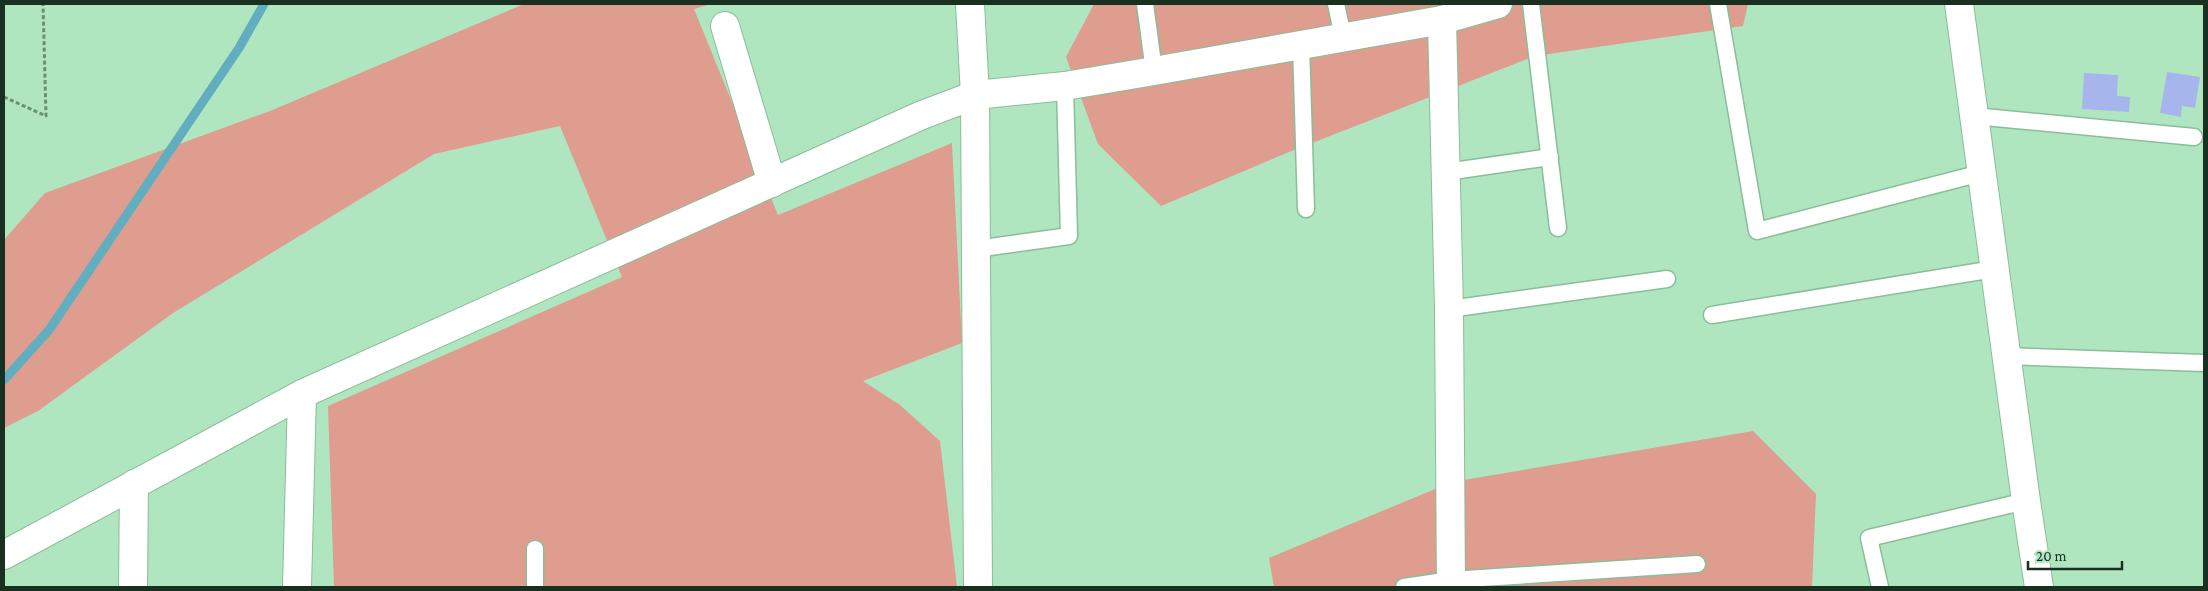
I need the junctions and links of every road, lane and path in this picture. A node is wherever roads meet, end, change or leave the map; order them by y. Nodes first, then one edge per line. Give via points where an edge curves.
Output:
1 (43, 4) edge
2 (970, 4) edge
3 (1144, 4) edge
4 (1336, 4) edge
5 (1498, 4) edge
6 (1531, 4) edge
7 (1718, 4) edge
8 (1959, 4) edge
9 (1449, 14) edge
10 (725, 26) dead end
11 (1343, 37) junction
12 (1301, 44) junction
13 (1154, 71) junction
14 (1065, 86) junction
15 (975, 95) junction
16 (4, 97) edge
17 (1974, 116) junction
18 (2194, 137) dead end
19 (1550, 156) junction
20 (1446, 172) junction
21 (1981, 173) junction
22 (772, 184) junction
23 (1306, 208) dead end
24 (1558, 228) dead end
25 (976, 249) junction
26 (1994, 269) junction
27 (1667, 279) dead end
28 (1449, 309) junction
29 (1712, 315) dead end
30 (2006, 356) junction
31 (2204, 363) edge
32 (302, 394) junction
33 (134, 484) junction
34 (2026, 501) junction
35 (535, 549) dead end
36 (4, 555) edge
37 (1697, 564) dead end
38 (1451, 584) edge
39 (133, 587) edge
40 (297, 587) edge
41 (535, 587) edge
42 (978, 587) edge
43 (1404, 587) edge
44 (1880, 587) edge
45 (2040, 587) edge

1 - 16 path via 46,116
2 - 15 street
3 - 13 lane
4 - 11 lane
5 - 9 street
6 - 19 lane
7 - 21 lane via 1757,231
8 - 17 street
9 - 11 street
9 - 20 street
10 - 22 street
11 - 12 street
12 - 13 street
12 - 23 lane
13 - 14 street
14 - 15 street
14 - 25 lane via 1069,236
15 - 22 street via 922,115
15 - 25 street
17 - 18 lane
17 - 21 street
19 - 20 lane
19 - 24 lane
20 - 28 street
21 - 26 street
22 - 32 street
25 - 42 street
26 - 29 lane
26 - 30 street
27 - 28 lane
28 - 38 street
30 - 31 lane
30 - 34 street
32 - 33 street
32 - 40 street
33 - 36 street
33 - 39 street
34 - 44 lane via 1869,538
34 - 45 street
35 - 41 lane
37 - 38 lane
38 - 43 lane

